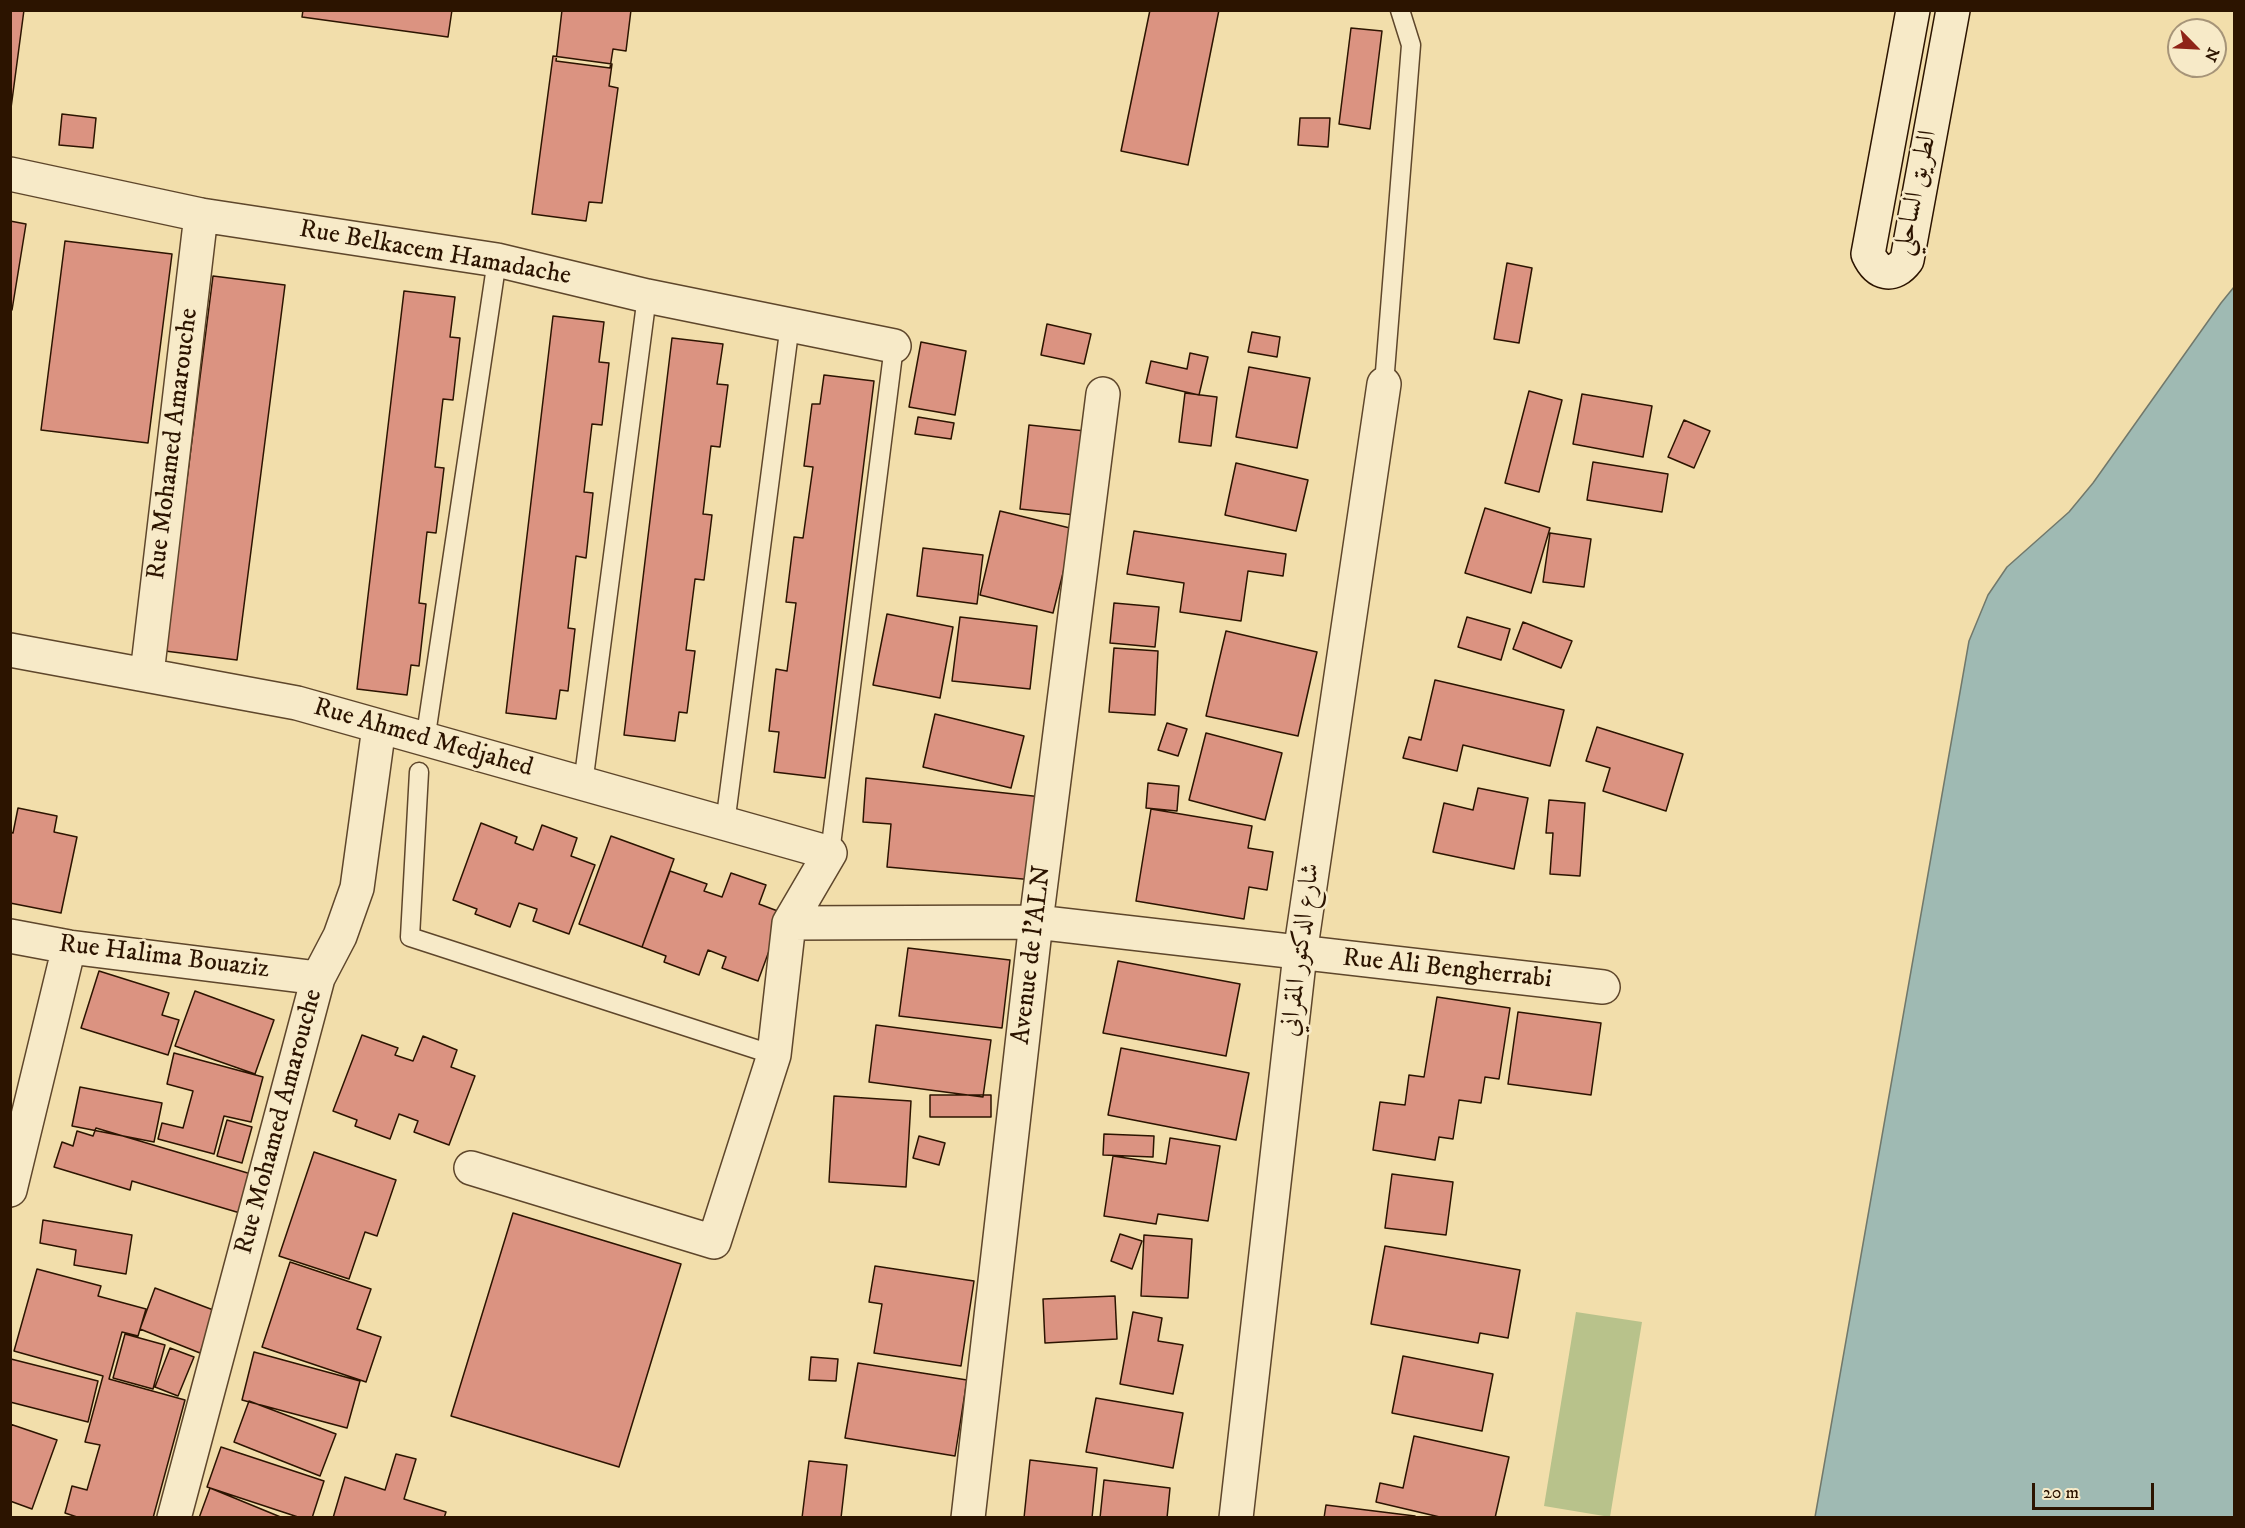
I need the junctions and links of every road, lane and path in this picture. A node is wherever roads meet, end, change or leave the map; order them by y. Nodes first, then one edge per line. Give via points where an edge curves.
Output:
1 (1401, 10) edge
2 (1913, 10) edge
3 (1953, 10) edge
4 (10, 174) edge
5 (201, 215) junction
6 (497, 260) junction
7 (647, 296) junction
8 (790, 324) junction
9 (894, 346) joint
10 (1384, 384) joint
11 (1103, 394) dead end
12 (10, 650) edge
13 (147, 674) junction
14 (379, 727) junction
15 (425, 741) junction
16 (419, 772) dead end
17 (583, 784) junction
18 (725, 824) junction
19 (830, 853) junction
20 (1036, 922) junction
21 (789, 923) junction
22 (10, 936) edge
23 (69, 947) junction
24 (1300, 954) junction
25 (318, 978) junction
26 (1603, 987) dead end
27 (774, 1056) junction
28 (471, 1168) dead end
29 (10, 1190) edge
30 (174, 1518) edge
31 (968, 1518) edge
32 (1236, 1518) edge

1 - 10 lane via 1411,45
2 - 3 street, الطريق الساحلي via 1868,254 1872,264 1890,272 1900,269 1907,260
4 - 5 street, Rue Belkacem Hamadache
5 - 6 street, Rue Belkacem Hamadache
5 - 13 street, Rue Mohamed Amarouche
6 - 7 street, Rue Belkacem Hamadache
6 - 15 lane
7 - 8 street, Rue Belkacem Hamadache
7 - 17 lane
8 - 9 street, Rue Belkacem Hamadache
8 - 18 lane
9 - 19 lane
10 - 24 street, شارع الدكتور المقراني
11 - 20 street, Avenue de l'ALN
12 - 13 street, Rue Ahmed Medjahed
13 - 14 street, Rue Ahmed Medjahed via 297,703
14 - 15 street, Rue Ahmed Medjahed
14 - 25 street, Rue Mohamed Amarouche via 357,888 340,936
15 - 17 street, Rue Ahmed Medjahed
16 - 27 lane via 410,938
17 - 18 street, Rue Ahmed Medjahed
18 - 19 street, Rue Ahmed Medjahed
19 - 21 street
20 - 21 street, Rue Ali Bengherrabi
20 - 24 street, Rue Ali Bengherrabi
20 - 31 street, Avenue de l'ALN
21 - 27 street
22 - 23 street, Rue Halima Bouaziz
23 - 25 street, Rue Halima Bouaziz
23 - 29 street
24 - 26 street, Rue Ali Bengherrabi
24 - 32 street, شارع الدكتور المقراني
25 - 30 street, Rue Mohamed Amarouche
27 - 28 street via 714,1242

